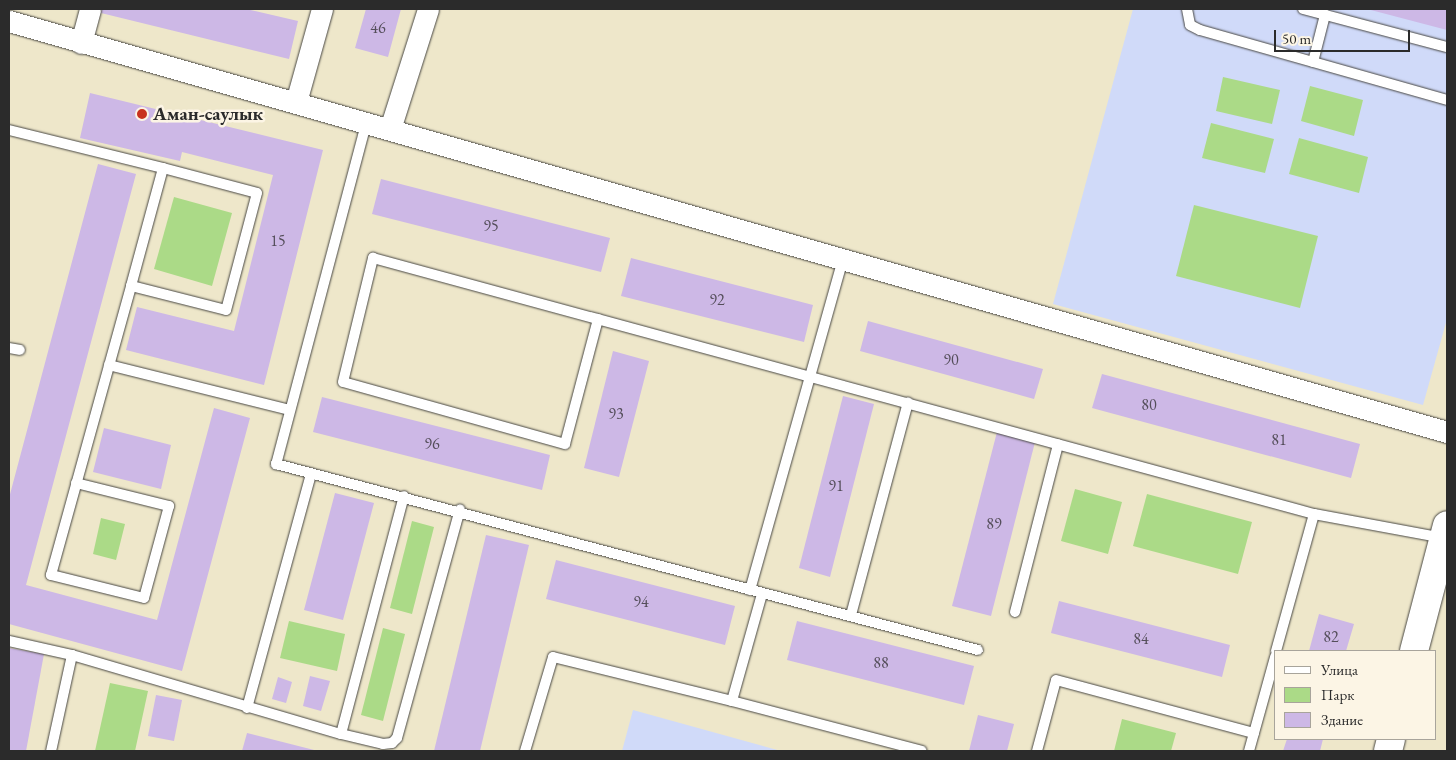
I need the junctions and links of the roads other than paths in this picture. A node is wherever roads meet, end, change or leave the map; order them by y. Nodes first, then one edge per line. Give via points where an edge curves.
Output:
1 (90, 9) edge
2 (322, 9) edge
3 (428, 9) edge
4 (1188, 9) edge
5 (1303, 9) edge
6 (1325, 15) junction
7 (9, 21) edge
8 (80, 43) junction
9 (1447, 47) edge
10 (1313, 62) junction
11 (1447, 100) edge
12 (296, 102) junction
13 (366, 124) junction
14 (390, 129) junction
15 (9, 130) edge
16 (163, 168) junction
17 (842, 262) junction
18 (131, 286) junction
19 (598, 319) junction
20 (9, 348) edge
21 (20, 350) dead end
22 (109, 365) junction
23 (810, 375) junction
24 (908, 403) junction
25 (289, 410) junction
26 (1447, 432) edge
27 (1058, 444) junction
28 (311, 474) junction
29 (76, 483) junction
30 (404, 496) junction
31 (460, 510) junction
32 (1314, 514) junction
33 (1446, 532) edge
34 (750, 590) junction
35 (762, 594) junction
36 (1015, 612) dead end
37 (851, 615) junction
38 (9, 641) edge
39 (978, 650) dead end
40 (1276, 650) edge
41 (1414, 650) edge
42 (72, 655) junction
43 (1274, 661) edge
44 (732, 701) junction
45 (247, 708) junction
46 (1254, 733) junction
47 (341, 734) junction
48 (51, 751) edge
49 (525, 751) edge
50 (922, 751) edge
51 (1037, 751) edge
52 (1249, 751) edge

1 - 8 street
2 - 12 street
3 - 14 street
4 - 10 lane via 1190,25 1200,30
5 - 6 lane
6 - 9 lane
6 - 10 lane
7 - 8 street
8 - 12 street
10 - 11 lane
12 - 13 street
13 - 14 street
13 - 25 lane
14 - 17 street
15 - 16 lane
16 - 18 lane
16 - 18 lane via 257,192 226,310
17 - 23 lane
17 - 26 street
18 - 22 lane
19 - 19 lane via 373,258 343,382 565,444
19 - 23 lane
20 - 21 lane
22 - 25 lane
22 - 29 lane
23 - 24 lane
23 - 34 lane
24 - 27 lane
24 - 37 lane
25 - 28 lane via 276,464
27 - 32 lane
27 - 36 lane
28 - 30 lane
28 - 45 lane
29 - 29 lane via 51,575 144,598 169,506
30 - 31 lane
30 - 47 lane
31 - 34 lane
31 - 47 lane via 398,738 383,744
32 - 33 lane
32 - 40 lane
33 - 41 street
34 - 35 lane
35 - 37 lane
35 - 44 lane
37 - 39 lane
38 - 42 lane
42 - 45 lane
42 - 48 lane
43 - 46 lane
44 - 49 lane via 553,657
44 - 50 lane
45 - 47 lane
46 - 51 lane via 1056,680
46 - 52 lane

